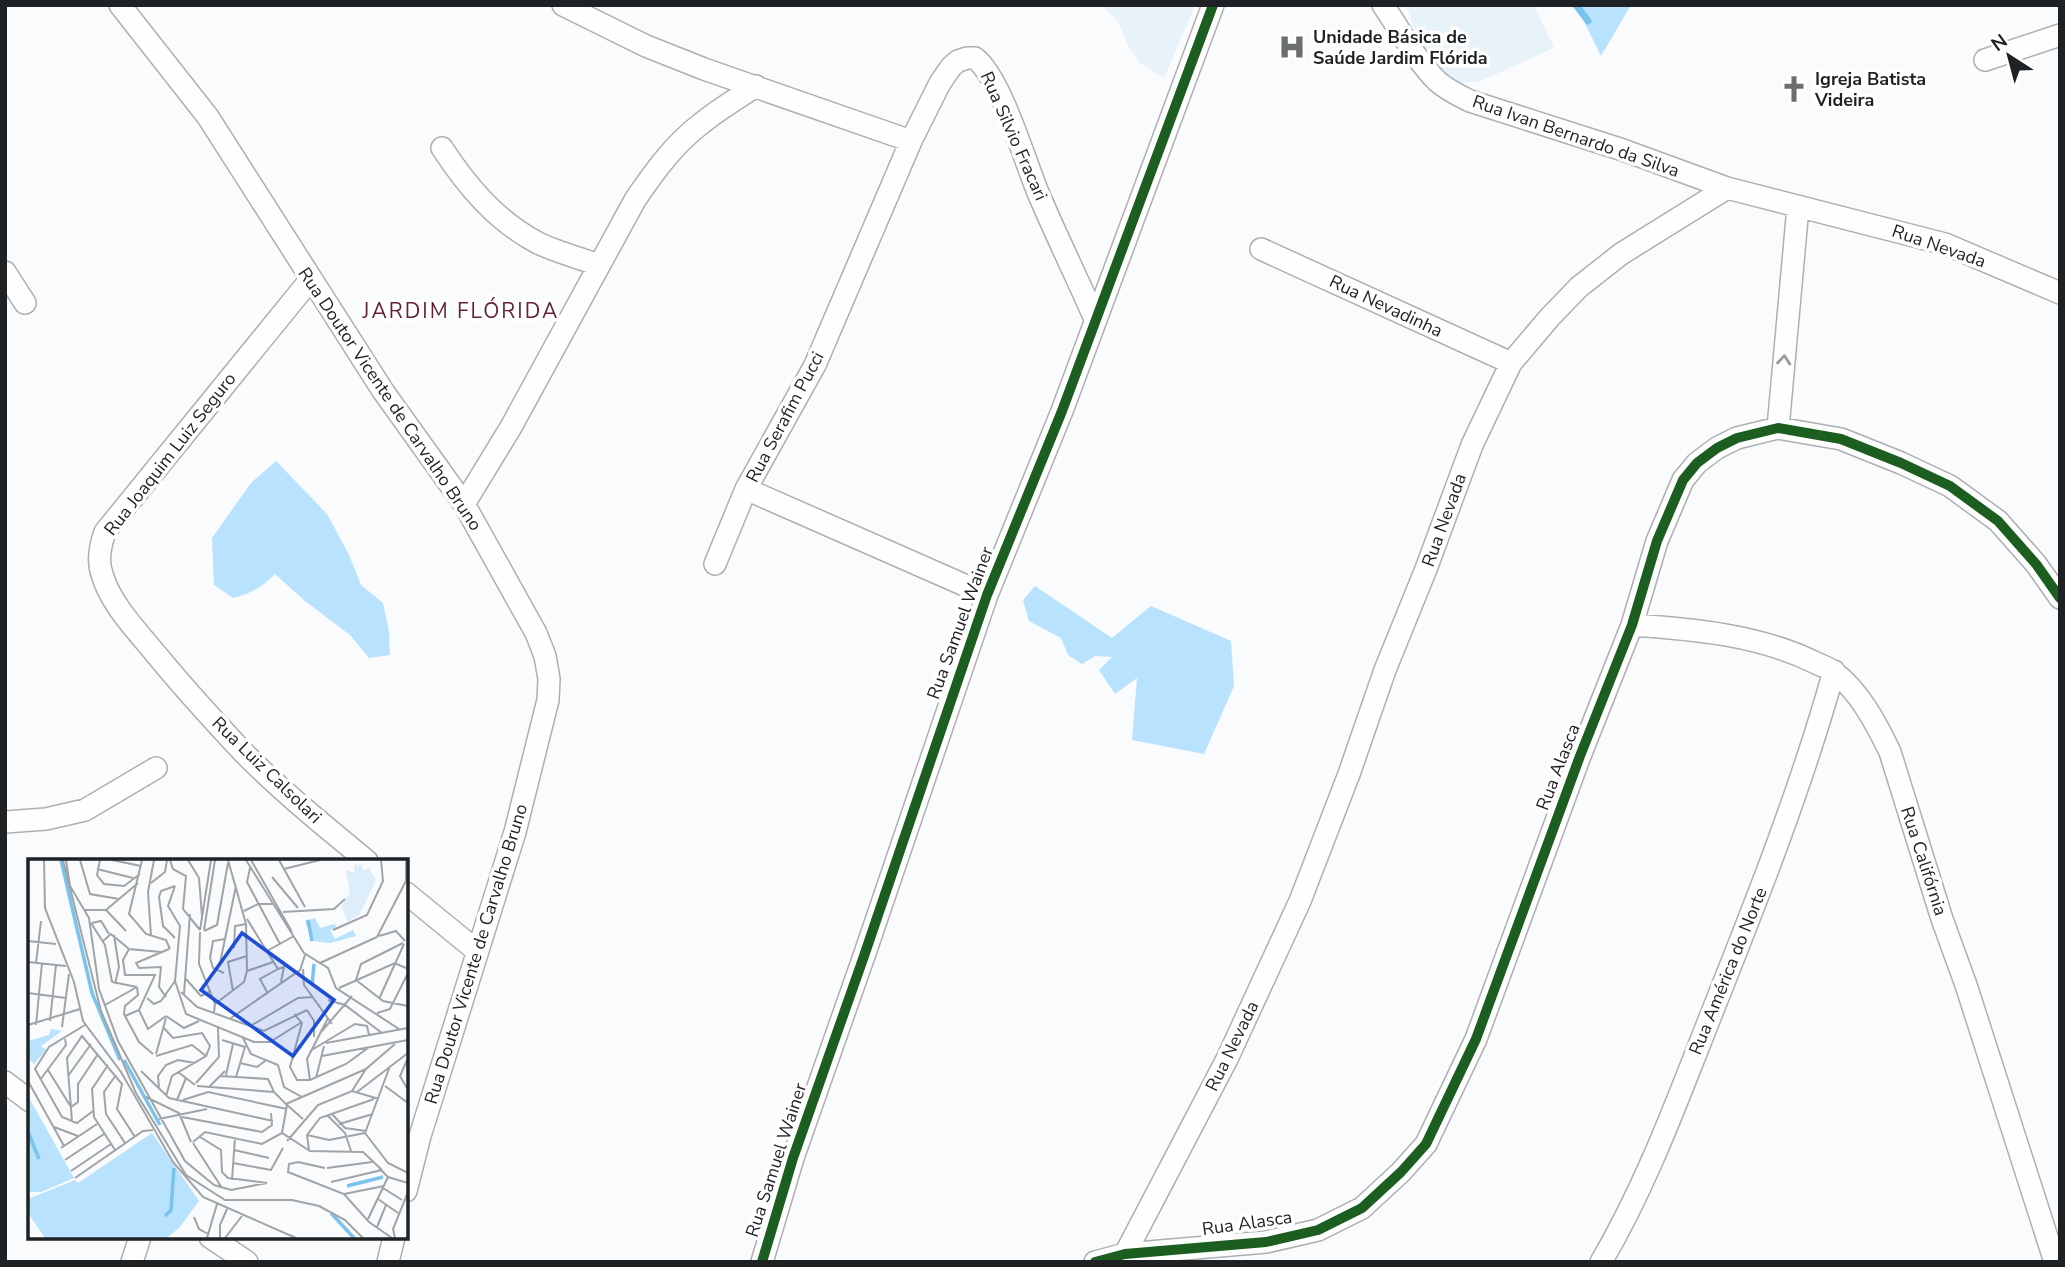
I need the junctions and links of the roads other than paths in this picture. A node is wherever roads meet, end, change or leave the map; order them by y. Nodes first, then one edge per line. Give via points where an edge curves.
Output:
1 (120, 5) edge
2 (563, 5) edge
3 (1213, 5) edge
4 (1383, 5) edge
5 (2060, 35) edge
6 (1985, 60) dead end
7 (756, 86) junction
8 (911, 142) junction
9 (442, 148) dead end
10 (1727, 188) junction
11 (1798, 207) junction
12 (1261, 249) dead end
13 (599, 265) junction
14 (5, 272) edge
15 (310, 280) junction
16 (2060, 293) edge
17 (25, 303) dead end
18 (1095, 319) junction
19 (1511, 363) junction
20 (1778, 428) junction
21 (746, 489) junction
22 (464, 504) junction
23 (715, 564) dead end
24 (987, 595) junction
25 (2060, 598) edge
26 (1632, 625) junction
27 (1834, 671) junction
28 (172, 673) joint
29 (156, 768) dead end
30 (5, 822) edge
31 (365, 859) edge
32 (408, 895) edge
33 (477, 951) junction
34 (5, 1082) edge
35 (28, 1099) edge
36 (413, 1132) edge
37 (408, 1174) edge
38 (138, 1239) edge
39 (213, 1239) edge
40 (394, 1239) edge
41 (1125, 1254) junction
42 (132, 1262) edge
43 (247, 1262) edge
44 (388, 1262) edge
45 (762, 1262) edge
46 (1095, 1262) edge
47 (1601, 1262) edge
48 (2055, 1262) edge

1 - 15 street, Rua Doutor Vicente de Carvalho Bruno via 208,117
2 - 7 street via 646,46
3 - 18 street, Rua Samuel Wainer
4 - 10 street, Rua Ivan Bernardo da Silva via 1416,55 1452,92
5 - 6 street
7 - 8 street
7 - 13 street via 679,142 635,200
8 - 18 street, Rua Silvio Fracari via 951,67 967,58 982,63
8 - 21 street, Rua Serafim Pucci via 815,365
9 - 13 street via 477,196 523,235
10 - 11 street, Rua Nevada
10 - 19 street, Rua Nevada via 1621,254 1579,287
11 - 16 street, Rua Nevada via 1945,244
20 -> 11 street
12 - 19 street, Rua Nevadinha
13 - 22 street
14 - 17 street
15 - 22 street, Rua Doutor Vicente de Carvalho Bruno
15 - 28 street, Rua Joaquim Luiz Seguro via 123,509 100,545 105,583
18 - 24 street, Rua Samuel Wainer
19 - 41 street, Rua Nevada via 1472,445 1300,901 1227,1059
20 - 25 street, Rua Alasca via 1841,439 1950,486 1998,521
20 - 26 street, Rua Alasca via 1717,448 1683,480 1657,541
21 - 23 street
21 - 24 street, Rua Serafim Pucci
22 - 33 street, Rua Doutor Vicente de Carvalho Bruno via 536,633 549,679 548,700 515,832
24 - 45 street, Rua Samuel Wainer via 793,1158
26 - 27 street, Rua Califórnia via 1756,641 1795,652
26 - 41 street, Rua Alasca via 1476,1039 1426,1144 1362,1208 1318,1230 1266,1242
27 - 47 street, Rua América do Norte via 1775,853 1669,1120
27 - 48 street, Rua Califórnia via 1861,703 1890,752
28 - 31 street, Rua Luiz Calsolari via 245,754
29 - 30 street via 85,810
32 - 33 street
33 - 36 street, Rua Doutor Vicente de Carvalho Bruno
34 - 35 street
36 - 37 street, Rua Doutor Vicente de Carvalho Bruno
38 - 42 street
39 - 43 street
40 - 44 street
41 - 46 street, Rua Alasca

